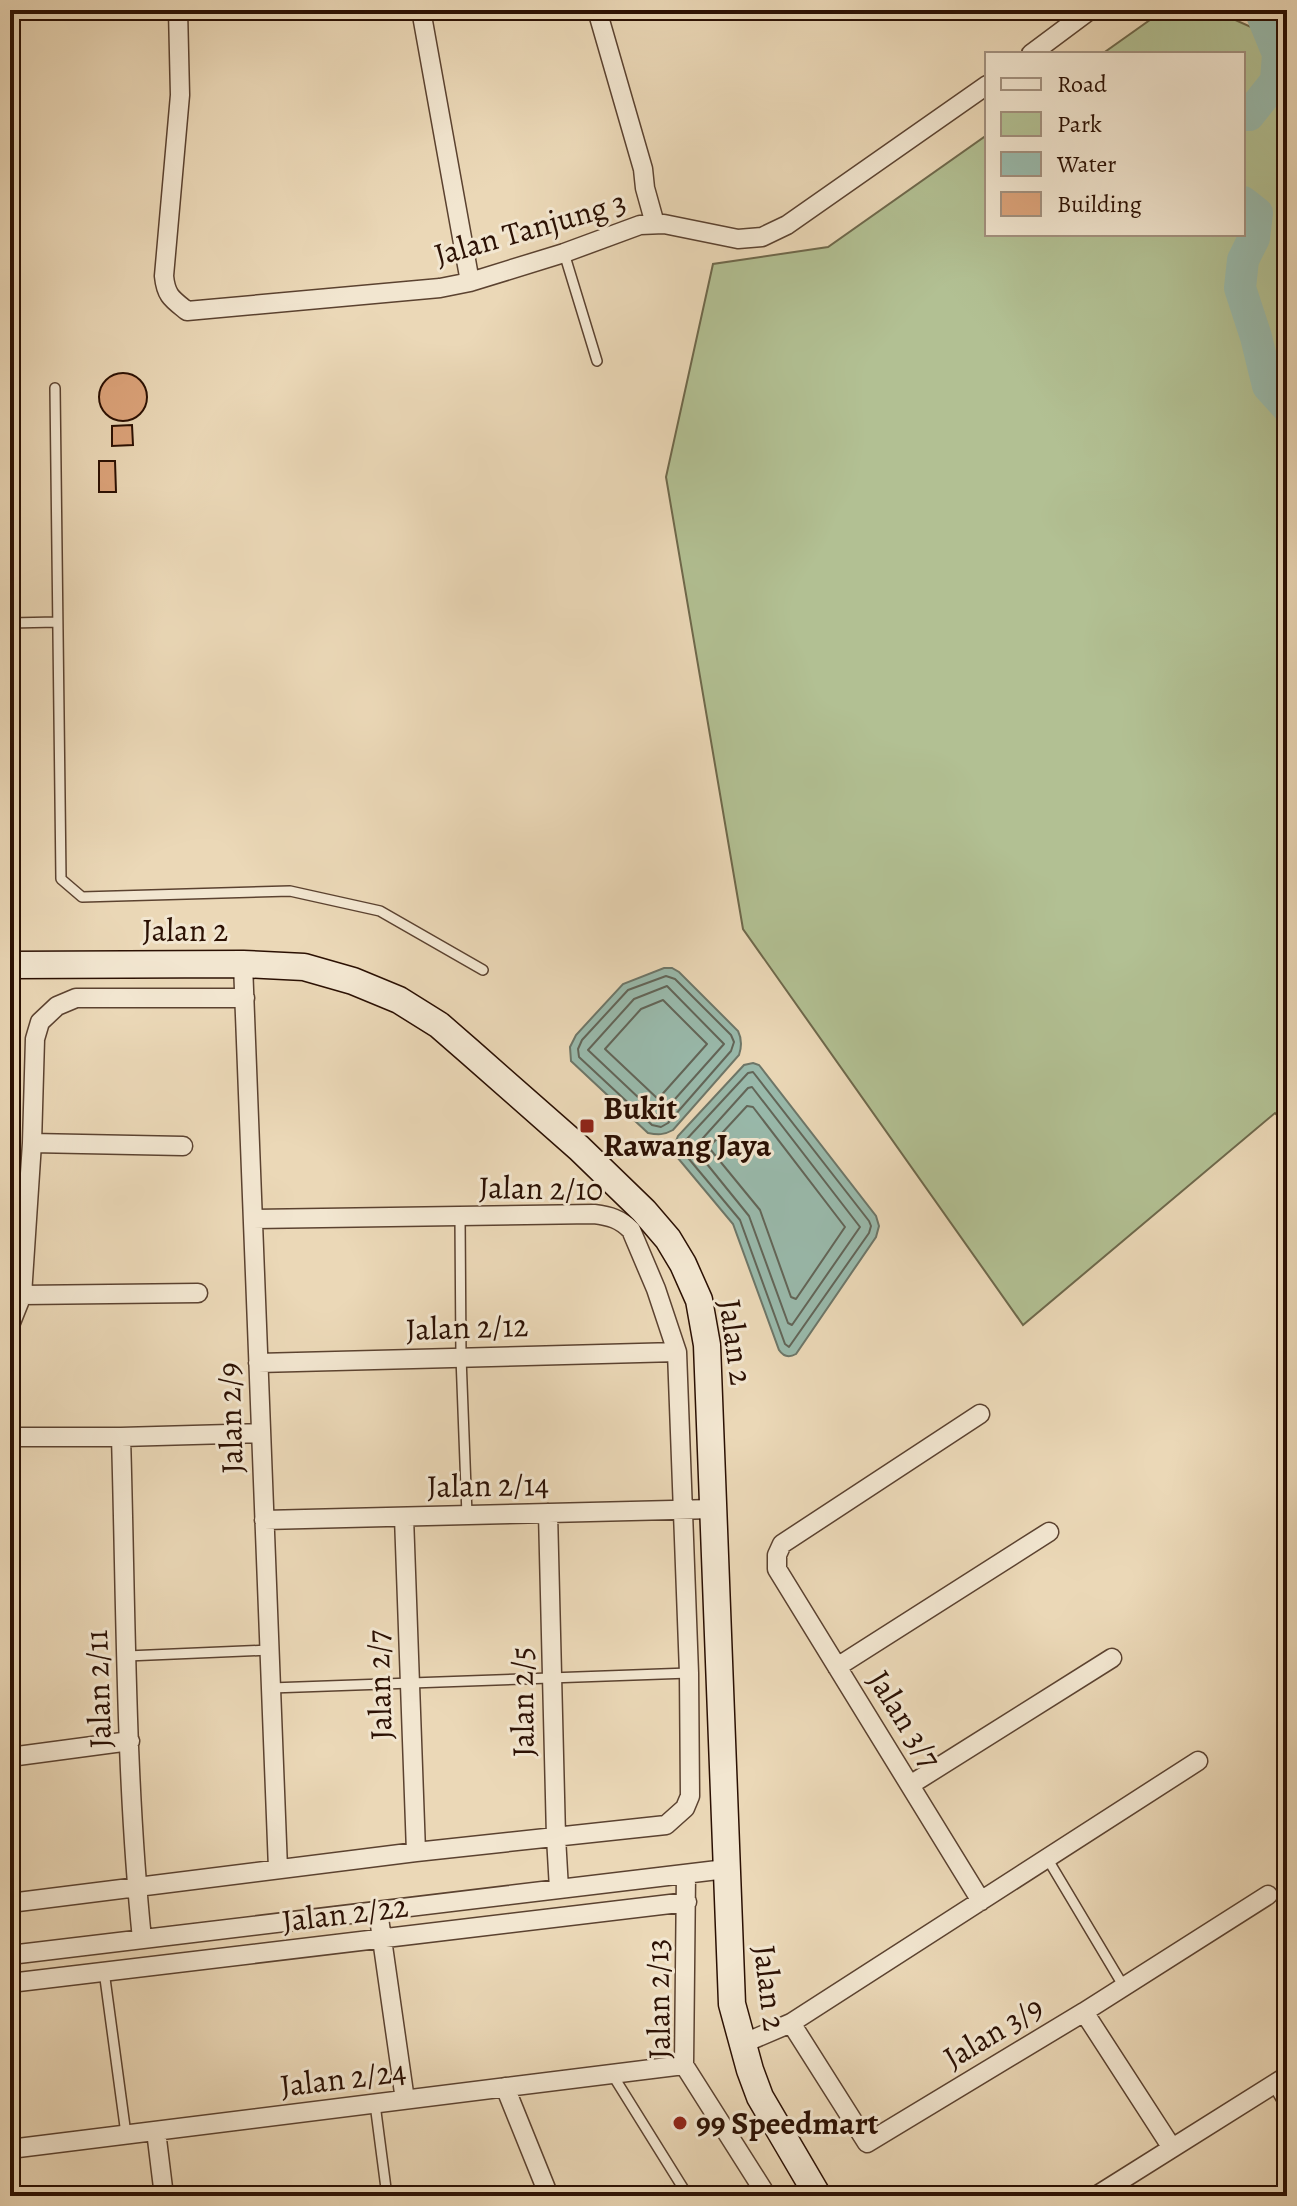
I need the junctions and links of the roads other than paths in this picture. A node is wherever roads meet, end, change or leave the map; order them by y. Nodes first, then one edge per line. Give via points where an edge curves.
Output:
1 (178, 10) edge
2 (421, 10) edge
3 (597, 10) edge
4 (1090, 10) edge
5 (1034, 52) edge
6 (985, 86) edge
7 (655, 224) junction
8 (564, 253) junction
9 (470, 282) junction
10 (597, 361) dead end
11 (55, 388) dead end
12 (57, 622) junction
13 (10, 623) edge
14 (243, 964) junction
15 (10, 965) edge
16 (483, 970) dead end
17 (245, 998) junction
18 (32, 1143) junction
19 (183, 1146) dead end
20 (460, 1217) junction
21 (253, 1219) junction
22 (198, 1293) dead end
23 (22, 1295) junction
24 (10, 1325) edge
25 (677, 1352) junction
26 (461, 1357) junction
27 (258, 1363) junction
28 (980, 1414) dead end
29 (261, 1433) junction
30 (10, 1437) edge
31 (121, 1437) junction
32 (713, 1509) junction
33 (682, 1510) junction
34 (548, 1513) junction
35 (467, 1515) junction
36 (404, 1517) junction
37 (264, 1520) junction
38 (1049, 1532) dead end
39 (269, 1650) junction
40 (127, 1656) junction
41 (1112, 1658) dead end
42 (837, 1667) junction
43 (689, 1673) junction
44 (552, 1679) junction
45 (409, 1684) junction
46 (271, 1688) junction
47 (130, 1741) junction
48 (10, 1757) edge
49 (1198, 1761) dead end
50 (910, 1785) junction
51 (556, 1837) junction
52 (416, 1852) junction
53 (1047, 1858) junction
54 (278, 1869) junction
55 (726, 1869) junction
56 (686, 1874) junction
57 (136, 1887) junction
58 (559, 1889) junction
59 (1268, 1895) dead end
60 (981, 1901) junction
61 (687, 1902) junction
62 (10, 1903) edge
63 (378, 1911) junction
64 (382, 1938) junction
65 (142, 1939) junction
66 (10, 1955) edge
67 (104, 1971) junction
68 (10, 1983) edge
69 (1124, 1987) junction
70 (1084, 2012) junction
71 (791, 2023) junction
72 (742, 2044) junction
73 (684, 2065) junction
74 (612, 2074) junction
75 (1280, 2081) edge
76 (505, 2087) junction
77 (405, 2100) junction
78 (375, 2104) junction
79 (1287, 2109) edge
80 (156, 2131) junction
81 (126, 2135) junction
82 (1172, 2148) junction
83 (10, 2149) edge
84 (1108, 2193) edge
85 (164, 2196) edge
86 (387, 2196) edge
87 (549, 2196) edge
88 (688, 2196) edge
89 (767, 2196) edge
90 (818, 2196) edge

1 - 9 street, Jalan Tanjung 3 via 180,95 164,276 170,298 187,311
2 - 9 street
3 - 7 street
4 - 5 street
6 - 7 street, Jalan Tanjung 3 via 787,225 762,237 738,239
7 - 8 street, Jalan Tanjung 3
8 - 9 street, Jalan Tanjung 3
8 - 10 lane
11 - 12 lane
12 - 13 lane
12 - 16 lane via 61,879 82,897 290,891 380,911
14 - 15 street, Jalan 2
14 - 17 street, Jalan 2/9
14 - 32 street, Jalan 2 via 304,967 399,1000 439,1025 644,1211 668,1239 699,1300 707,1345
17 - 18 street via 76,998 57,1006 40,1022 35,1039
17 - 21 street, Jalan 2/9
18 - 19 street
18 - 23 street
20 - 21 street, Jalan 2/10
20 - 25 street, Jalan 2/10 via 594,1214 624,1223 638,1243
20 - 26 lane
21 - 27 street, Jalan 2/9
22 - 23 street
23 - 24 street
25 - 26 street, Jalan 2/12
25 - 33 street, Jalan 2/10
26 - 27 street, Jalan 2/12
26 - 35 lane
27 - 29 street, Jalan 2/9
28 - 42 street, Jalan 3/7 via 782,1544 777,1569
29 - 31 street
29 - 37 street, Jalan 2/9
30 - 31 street
31 - 40 street, Jalan 2/11
32 - 33 street, Jalan 2/14
32 - 55 street, Jalan 2
33 - 34 street, Jalan 2/14
33 - 43 street, Jalan 2/10
34 - 35 street, Jalan 2/14
34 - 44 street, Jalan 2/5
35 - 36 street, Jalan 2/14
36 - 37 street, Jalan 2/14
36 - 45 street, Jalan 2/7
37 - 39 street, Jalan 2/9
38 - 42 street
39 - 40 lane
39 - 46 street, Jalan 2/9
40 - 47 street, Jalan 2/11
41 - 50 street
42 - 50 street, Jalan 3/7
43 - 44 lane
43 - 51 street, Jalan 2/10 via 690,1796 685,1808 666,1825
44 - 45 lane
44 - 51 street, Jalan 2/5
45 - 46 lane
45 - 52 street, Jalan 2/7
46 - 54 street, Jalan 2/9
47 - 48 street
47 - 57 street, Jalan 2/11
49 - 53 street
50 - 60 street, Jalan 3/7
51 - 52 street, Jalan 2/10
51 - 58 street, Jalan 2/5
52 - 54 street, Jalan 2/10
53 - 60 street
53 - 69 lane
54 - 57 street, Jalan 2/10
55 - 56 street
55 - 72 street, Jalan 2 via 732,2004
56 - 58 street
56 - 61 street, Jalan 2/13
57 - 62 street, Jalan 2/10
57 - 65 street, Jalan 2/11
58 - 63 street
59 - 69 street, Jalan 3/9
60 - 71 street
61 - 64 street, Jalan 2/22
61 - 73 street, Jalan 2/13
63 - 64 street
63 - 65 street
64 - 67 street, Jalan 2/22
64 - 77 street
65 - 66 street
67 - 68 street, Jalan 2/22
67 - 81 lane
69 - 70 street, Jalan 3/9
70 - 71 street, Jalan 3/9 via 867,2143
70 - 82 street
71 - 72 street
72 - 90 street, Jalan 2 via 760,2097
73 - 74 street, Jalan 2/24
73 - 89 street, Jalan 2/13
74 - 76 street, Jalan 2/24
74 - 88 lane
75 - 79 lane
75 - 82 street
76 - 77 street, Jalan 2/24
76 - 87 street
77 - 78 street, Jalan 2/24
78 - 80 street, Jalan 2/24
78 - 86 lane
80 - 81 street, Jalan 2/24
80 - 85 street
81 - 83 street, Jalan 2/24
82 - 84 street

